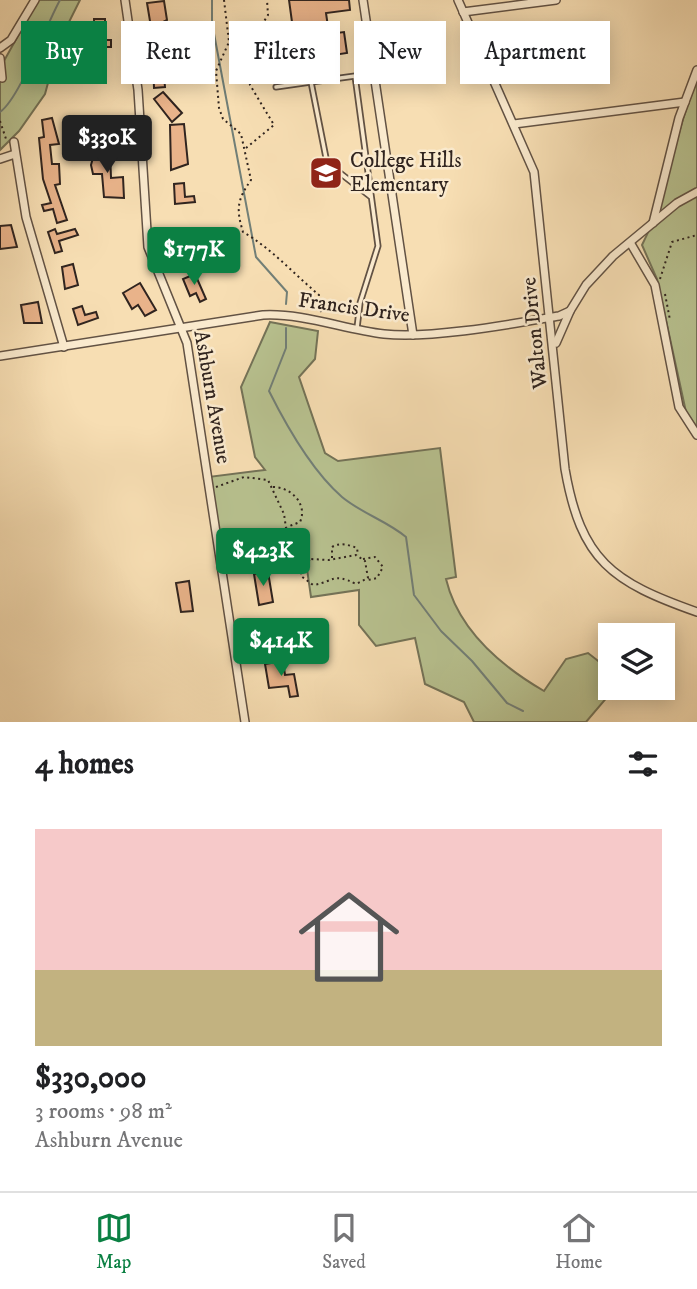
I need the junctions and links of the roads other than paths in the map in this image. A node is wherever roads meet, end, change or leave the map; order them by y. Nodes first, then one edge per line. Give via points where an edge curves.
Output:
1 (35, 0) edge
2 (125, 0) edge
3 (363, 0) edge
4 (458, 0) edge
5 (556, 0) edge
6 (463, 12) junction
7 (0, 48) edge
8 (0, 58) edge
9 (0, 66) edge
10 (697, 70) edge
11 (2, 78) edge
12 (340, 78) edge
13 (297, 84) edge
14 (311, 84) edge
15 (276, 87) dead end
16 (685, 102) junction
17 (514, 124) junction
18 (14, 144) road end
19 (15, 154) junction
20 (0, 159) edge
21 (697, 192) edge
22 (371, 197) junction
23 (653, 224) junction
24 (631, 244) junction
25 (570, 311) junction
26 (551, 317) junction
27 (183, 328) junction
28 (356, 328) junction
29 (413, 335) junction
30 (64, 347) junction
31 (554, 347) junction
32 (0, 356) edge
33 (697, 435) edge
34 (697, 612) edge
35 (245, 722) edge

1 - 7 street via 11,40
2 - 27 street, Ashburn Avenue via 138,90 148,247
3 - 29 street
4 - 6 street, Walton Drive
5 - 6 street
6 - 17 street, Walton Drive
8 - 9 street
9 - 11 street
10 - 16 street
12 - 22 lane via 355,76
13 - 15 lane
14 - 22 lane via 327,163
16 - 17 street
16 - 23 street
17 - 26 street, Walton Drive via 534,172
18 - 19 street
19 - 20 street
19 - 30 street via 26,217
21 - 23 street
22 - 28 lane via 378,246
23 - 24 street
24 - 25 street via 586,285
24 - 33 street via 656,285 679,407
25 - 26 street, Francis Drive
25 - 31 street
26 - 29 street, Francis Drive
26 - 31 street, Walton Drive
27 - 28 street, Francis Drive via 274,314
27 - 30 street, Francis Drive
27 - 35 street, Ashburn Avenue
28 - 29 street, Francis Drive
30 - 32 street, Francis Drive
31 - 34 street, Walton Drive via 565,469 584,536 621,579

